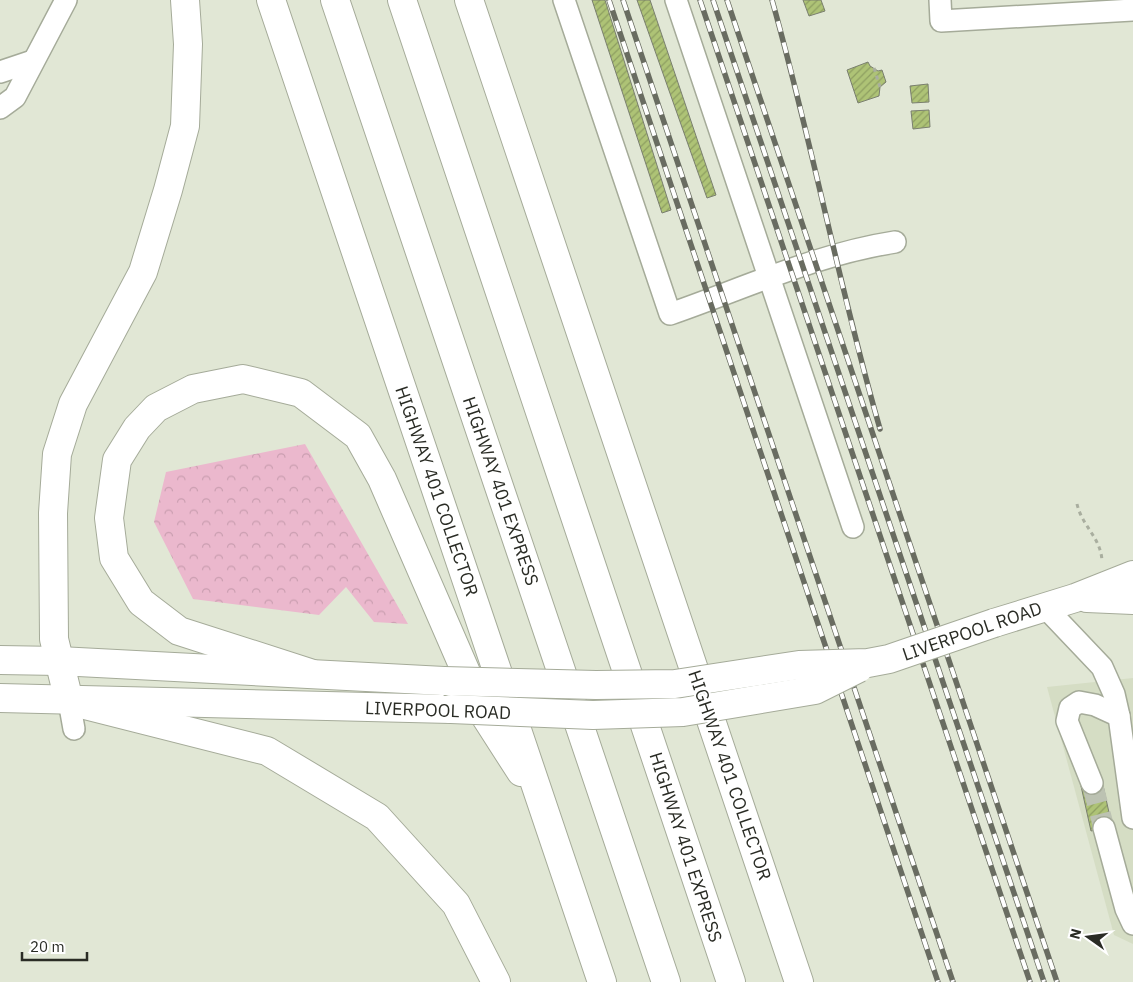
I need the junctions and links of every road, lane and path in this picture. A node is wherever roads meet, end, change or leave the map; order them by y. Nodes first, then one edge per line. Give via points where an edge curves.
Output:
1 (66, 0) edge
2 (185, 0) edge
3 (271, 0) edge
4 (335, 0) edge
5 (402, 0) edge
6 (469, 0) edge
7 (564, 0) edge
8 (676, 0) edge
9 (940, 0) edge
10 (1133, 10) edge
11 (33, 61) junction
12 (874, 68) dead end
13 (0, 72) edge
14 (880, 87) dead end
15 (0, 108) edge
16 (895, 242) dead end
17 (770, 276) junction
18 (1077, 504) dead end
19 (853, 527) dead end
20 (1102, 566) dead end
21 (1133, 575) edge
22 (1075, 598) junction
23 (1133, 600) edge
24 (1045, 606) junction
25 (0, 660) edge
26 (59, 661) junction
27 (868, 663) junction
28 (310, 673) junction
29 (0, 698) edge
30 (69, 700) junction
31 (1119, 716) junction
32 (74, 729) dead end
33 (1129, 758) edge
34 (1092, 784) tunnel mouth
35 (542, 802) junction
36 (1133, 818) edge
37 (1104, 828) tunnel mouth
38 (1133, 924) edge
39 (496, 982) edge
40 (602, 982) edge
41 (666, 982) edge
42 (731, 982) edge
43 (799, 982) edge

1 - 11 street
2 - 26 main road via 188,44 184,126 168,190 143,272 73,404 57,454 52,512 54,638
3 - 35 main road, HIGHWAY 401 COLLECTOR
4 - 41 main road, HIGHWAY 401 EXPRESS
5 - 42 main road, HIGHWAY 401 EXPRESS
6 - 43 main road, HIGHWAY 401 COLLECTOR
7 - 17 street via 670,314
8 - 17 street
9 - 10 street via 941,21
11 - 13 street
11 - 15 street via 15,97
12 - 14 path
16 - 17 street via 834,254
17 - 19 street
18 - 20 path via 1084,525 1099,542
21 - 22 main road, LIVERPOOL ROAD
22 - 23 main road, LIVERPOOL ROAD
22 - 24 main road, LIVERPOOL ROAD
24 - 27 main road, LIVERPOOL ROAD, bridge via 890,659
24 - 31 street via 1102,667
25 - 26 main road, LIVERPOOL ROAD
26 - 28 main road, LIVERPOOL ROAD
26 - 30 main road
27 - 28 main road, LIVERPOOL ROAD, bridge via 799,665 675,684 444,681
27 - 30 main road, LIVERPOOL ROAD, bridge via 815,690 683,712 593,715
28 - 35 main road via 179,631 141,602 114,558 109,518 117,460 137,428 156,408 193,388 242,379 301,393 358,436 382,479 484,716
29 - 30 main road, LIVERPOOL ROAD
30 - 32 street
30 - 39 main road via 267,751 377,817 456,904
31 - 33 street
31 - 34 street via 1079,702 1070,708 1067,721
33 - 36 street
35 - 40 main road, HIGHWAY 401 COLLECTOR
37 - 38 street

